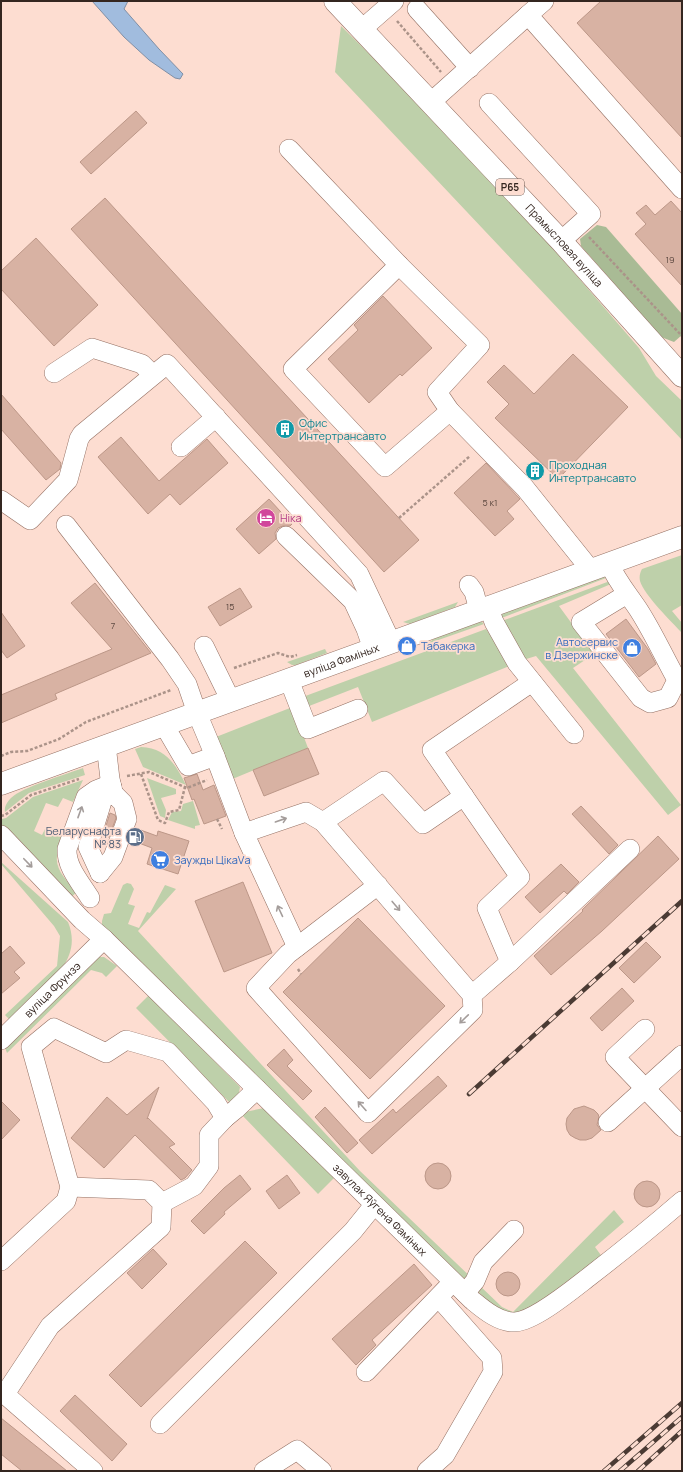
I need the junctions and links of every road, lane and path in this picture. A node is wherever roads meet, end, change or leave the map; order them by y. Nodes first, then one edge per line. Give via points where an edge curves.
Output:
1 (335, 1) edge
2 (544, 1) edge
3 (390, 5) edge
4 (417, 9) dead end
5 (528, 15) junction
6 (362, 29) junction
7 (470, 68) junction
8 (451, 84) junction
9 (430, 103) junction
10 (490, 103) dead end
11 (289, 149) dead end
12 (682, 189) edge
13 (578, 226) junction
14 (561, 241) junction
15 (399, 264) junction
16 (682, 336) edge
17 (54, 372) dead end
18 (153, 375) junction
19 (682, 376) edge
20 (450, 411) junction
21 (216, 417) junction
22 (483, 444) junction
23 (181, 447) dead end
24 (1, 500) edge
25 (399, 518) dead end
26 (66, 525) dead end
27 (286, 536) dead end
28 (682, 537) edge
29 (599, 566) junction
30 (469, 585) dead end
31 (627, 594) junction
32 (483, 608) junction
33 (204, 646) dead end
34 (382, 646) junction
35 (289, 680) junction
36 (532, 682) junction
37 (231, 701) junction
38 (358, 709) dead end
39 (197, 713) junction
40 (164, 725) junction
41 (574, 734) dead end
42 (106, 745) junction
43 (215, 756) junction
44 (141, 774) junction
45 (221, 775) junction
46 (1, 784) edge
47 (112, 786) junction
48 (185, 787) junction
49 (464, 796) junction
50 (1, 816) edge
51 (119, 816) dead end
52 (323, 822) junction
53 (244, 833) junction
54 (1, 835) edge
55 (112, 838) dead end
56 (630, 849) dead end
57 (100, 873) junction
58 (378, 885) junction
59 (90, 898) junction
60 (82, 920) junction
61 (104, 939) junction
62 (297, 947) junction
63 (510, 962) junction
64 (472, 995) junction
65 (645, 1029) dead end
66 (1, 1040) edge
67 (682, 1055) edge
68 (257, 1089) junction
69 (645, 1089) junction
70 (225, 1118) junction
71 (608, 1122) dead end
72 (682, 1126) edge
73 (70, 1186) junction
74 (682, 1201) edge
75 (162, 1203) junction
76 (374, 1205) junction
77 (514, 1230) dead end
78 (1, 1261) edge
79 (459, 1287) junction
80 (439, 1298) junction
81 (366, 1372) dead end
82 (3, 1392) edge
83 (160, 1424) dead end
84 (93, 1471) edge
85 (264, 1471) edge
86 (322, 1471) edge
87 (427, 1471) edge

1 - 6 main road, Прамысловая вуліца / Р65
2 - 5 street
3 - 6 street
3 - 8 path
4 - 7 street
5 - 7 street
5 - 12 street
6 - 9 main road, Прамысловая вуліца / Р65
7 - 8 street
8 - 9 street
9 - 14 main road, Прамысловая вуліца / Р65
10 - 13 street via 591,214
11 - 15 street
13 - 14 street
13 - 16 path
14 - 19 main road, Прамысловая вуліца / Р65
15 - 20 street via 480,345 437,392
15 - 20 street via 293,369 385,467
17 - 18 street via 92,348 142,364
18 - 21 street via 167,364
18 - 24 street via 82,434 68,480 30,520
20 - 22 street
21 - 23 street
21 - 34 street via 359,574
22 - 25 path
22 - 29 street
26 - 39 street via 170,658 187,684
27 - 34 street via 353,601 366,629
28 - 29 main road, вуліца Фаміных
29 - 31 street via 614,576
29 - 32 main road, вуліца Фаміных
30 - 32 street
31 - 31 street via 581,622 642,698 650,703 668,698 677,680 639,610
32 - 34 main road, вуліца Фаміных
32 - 36 street via 517,663
33 - 37 street
34 - 35 main road, вуліца Фаміных
35 - 37 main road, вуліца Фаміных
35 - 38 street via 308,729
36 - 41 street
36 - 49 street via 432,750
37 - 39 main road, вуліца Фаміных
39 - 40 main road, вуліца Фаміных
39 - 43 street
40 - 42 main road, вуліца Фаміных
40 - 43 street via 188,766
42 - 46 main road, вуліца Фаміных
42 - 47 street
43 - 45 street
44 - 47 path
44 - 48 path via 149,772
44 - 48 path via 158,820 165,823 169,812 179,810
45 - 48 path
45 - 53 street
47 - 50 path via 86,777 31,795
47 - 51 street
47 - 57 street via 97,846
59 -> 47 street via 66,858 67,849 86,797 96,790
49 - 52 street via 423,824 384,781
49 - 63 street via 520,877 487,908
53 -> 52 street via 306,812
52 - 58 street
62 -> 53 street
54 -> 60 street, завулак Яўгена Фаміных
55 - 57 street
56 - 63 street
57 - 59 street
58 - 62 street
58 -> 64 street
59 - 60 street
60 - 61 street, завулак Яўгена Фаміных
61 - 66 street, вуліца Фрунзэ
61 - 68 street, завулак Яўгена Фаміных
64 -> 62 street via 473,1010 368,1113 256,988
63 - 64 street
65 - 69 street via 615,1057
67 - 69 street
68 - 70 street
68 - 76 street, завулак Яўгена Фаміных
69 - 71 street
69 - 72 street
70 - 73 street via 216,1103 168,1052 126,1040 106,1053 54,1028 31,1047
70 - 75 street via 209,1135 209,1166 194,1186
73 - 75 street via 149,1190
73 - 78 street via 66,1201
74 - 79 street, завулак Яўгена Фаміных via 564,1296 528,1320 503,1320 487,1312
75 - 82 street via 161,1227 50,1326
76 - 79 street, завулак Яўгена Фаміных
76 - 83 street via 353,1230
77 - 79 street via 483,1262 475,1281
79 - 80 street
80 - 81 street
80 - 87 street via 492,1358 493,1372 445,1455
82 - 84 street
85 - 86 street via 297,1450

